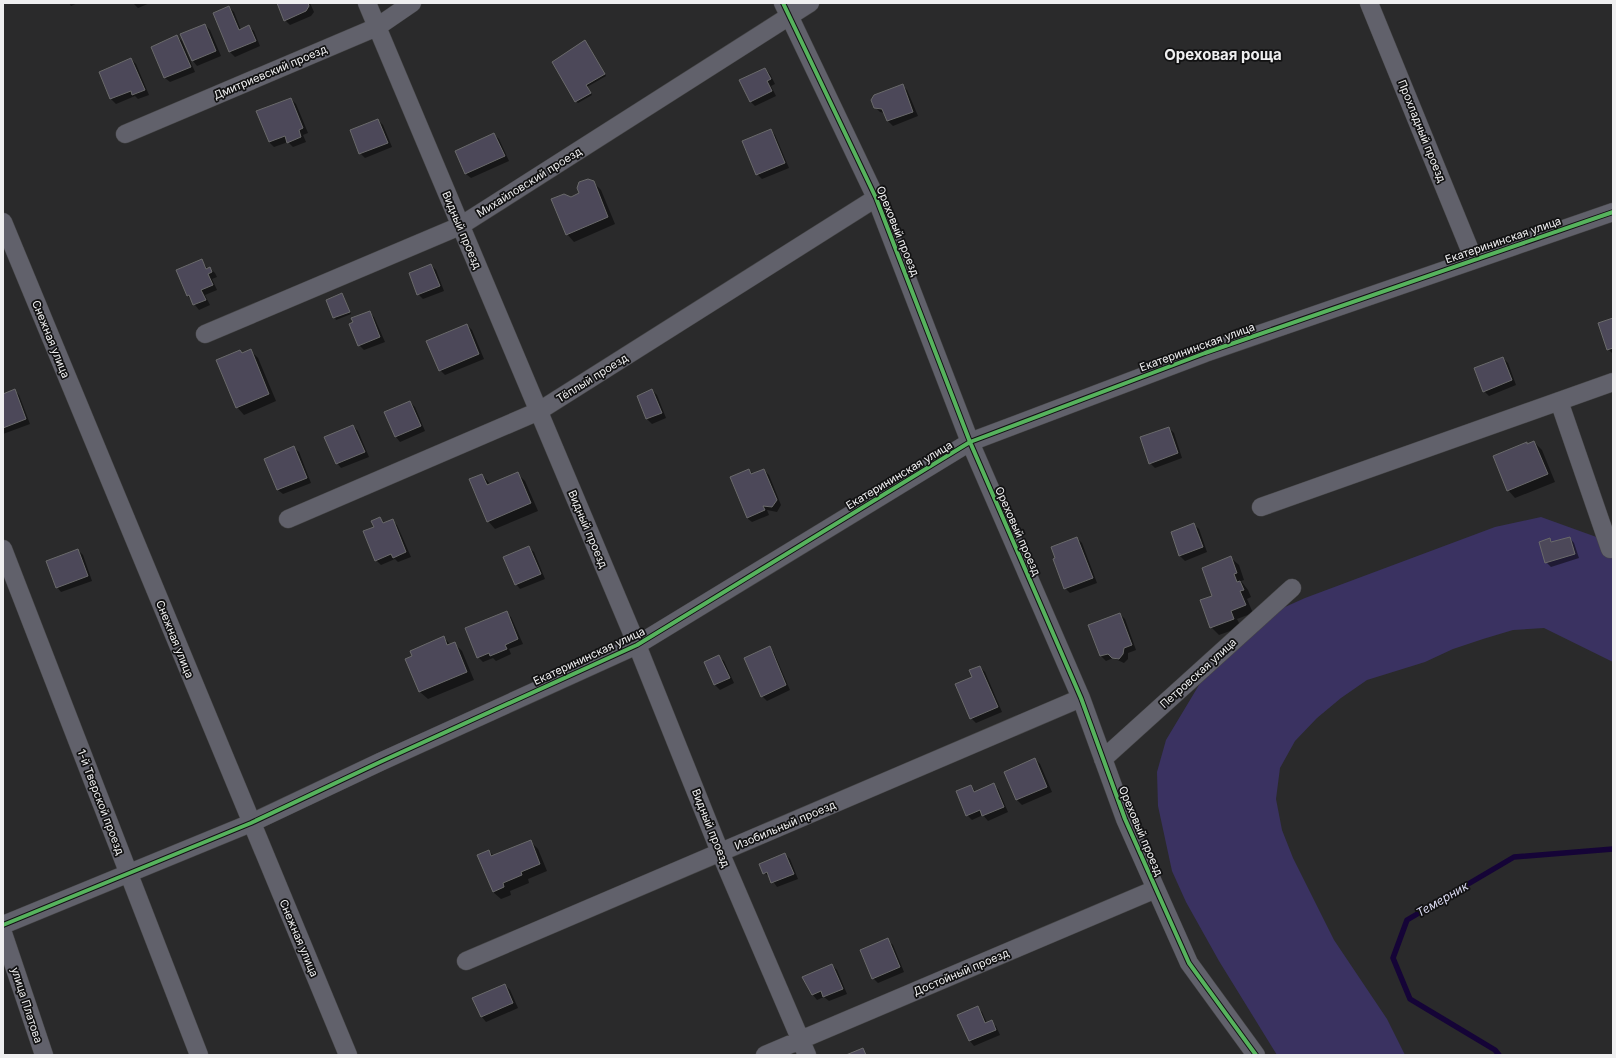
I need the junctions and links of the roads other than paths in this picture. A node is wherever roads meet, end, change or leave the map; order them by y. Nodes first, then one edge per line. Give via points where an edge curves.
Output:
1 (367, 3) edge
2 (412, 3) edge
3 (810, 3) edge
4 (1369, 3) edge
5 (786, 10) edge
6 (377, 27) junction
7 (125, 134) dead end
8 (876, 198) junction
9 (1613, 212) edge
10 (3, 222) edge
11 (460, 226) junction
12 (1474, 260) junction
13 (205, 334) dead end
14 (1613, 382) edge
15 (1559, 401) junction
16 (539, 411) junction
17 (970, 442) junction
18 (1261, 507) dead end
19 (288, 519) dead end
20 (3, 549) edge
21 (1610, 549) dead end
22 (1292, 588) dead end
23 (637, 645) junction
24 (1081, 698) junction
25 (1103, 759) junction
26 (251, 824) junction
27 (720, 852) junction
28 (129, 873) junction
29 (1156, 889) junction
30 (3, 924) edge
31 (3, 932) edge
32 (466, 961) dead end
33 (804, 1048) edge
34 (44, 1055) edge
35 (199, 1055) edge
36 (348, 1055) edge
37 (765, 1055) edge
38 (1256, 1055) edge

1 - 6 street, Видный проезд
2 - 6 street, Дмитриевский проезд
3 - 5 street, Михайловский проезд
4 - 12 street, Прохладный проезд
5 - 8 street, Ореховый проезд
5 - 11 street, Михайловский проезд
6 - 7 street, Дмитриевский проезд
6 - 11 street, Видный проезд
8 - 16 street, Тёплый проезд
8 - 17 street, Ореховый проезд
9 - 12 street, Екатерининская улица
10 - 26 street, Снежная улица
11 - 13 street, Михайловский проезд
11 - 16 street, Видный проезд
12 - 17 street, Екатерининская улица via 1206,352
14 - 15 street
15 - 18 street
15 - 21 street
16 - 19 street, Тёплый проезд
16 - 23 street, Видный проезд
17 - 23 street, Екатерининская улица
17 - 24 street, Ореховый проезд
20 - 28 street, 1-й Тверской проезд
22 - 25 street, Петровская улица
23 - 26 street, Екатерининская улица
23 - 27 street, Видный проезд
24 - 25 street, Ореховый проезд
24 - 27 street, Изобильный проезд
25 - 29 street, Ореховый проезд
26 - 28 street, Екатерининская улица
26 - 36 street, Снежная улица
27 - 32 street, Изобильный проезд
27 - 33 street, Видный проезд
28 - 30 street, Екатерининская улица
28 - 35 street, 1-й Тверской проезд
29 - 33 street, Достойный проезд
29 - 38 street, Ореховый проезд via 1189,963
31 - 34 street, улица Платова
33 - 37 street, Достойный проезд

